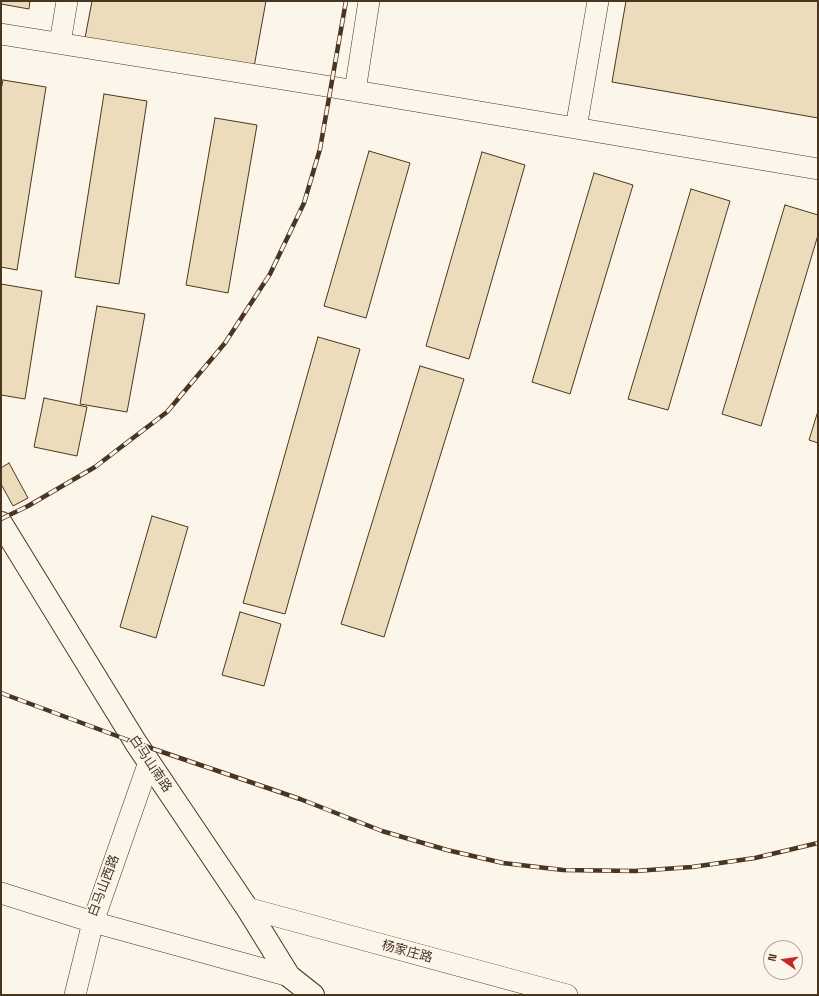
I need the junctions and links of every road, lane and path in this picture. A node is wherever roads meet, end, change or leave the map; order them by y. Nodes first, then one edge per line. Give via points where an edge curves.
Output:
1 (67, 1) edge
2 (369, 1) edge
3 (598, 1) edge
4 (1, 34) edge
5 (60, 43) junction
6 (355, 91) junction
7 (576, 128) junction
8 (818, 169) edge
9 (1, 524) edge
10 (148, 762) junction
11 (1, 893) edge
12 (247, 908) junction
13 (93, 922) junction
14 (289, 976) junction
15 (75, 995) edge
16 (313, 995) edge
17 (568, 995) edge

1 - 5 street
2 - 6 street
3 - 7 street
4 - 5 street
5 - 6 street
6 - 7 street
7 - 8 street
9 - 10 main road, 白马山南路
10 - 12 main road, 白马山南路
10 - 13 street, 白马山西路
11 - 13 street, 白马山西路
12 - 14 main road, 白马山南路
12 - 17 street, 杨家庄路
13 - 14 street
13 - 15 street
14 - 16 main road, 白马山南路

